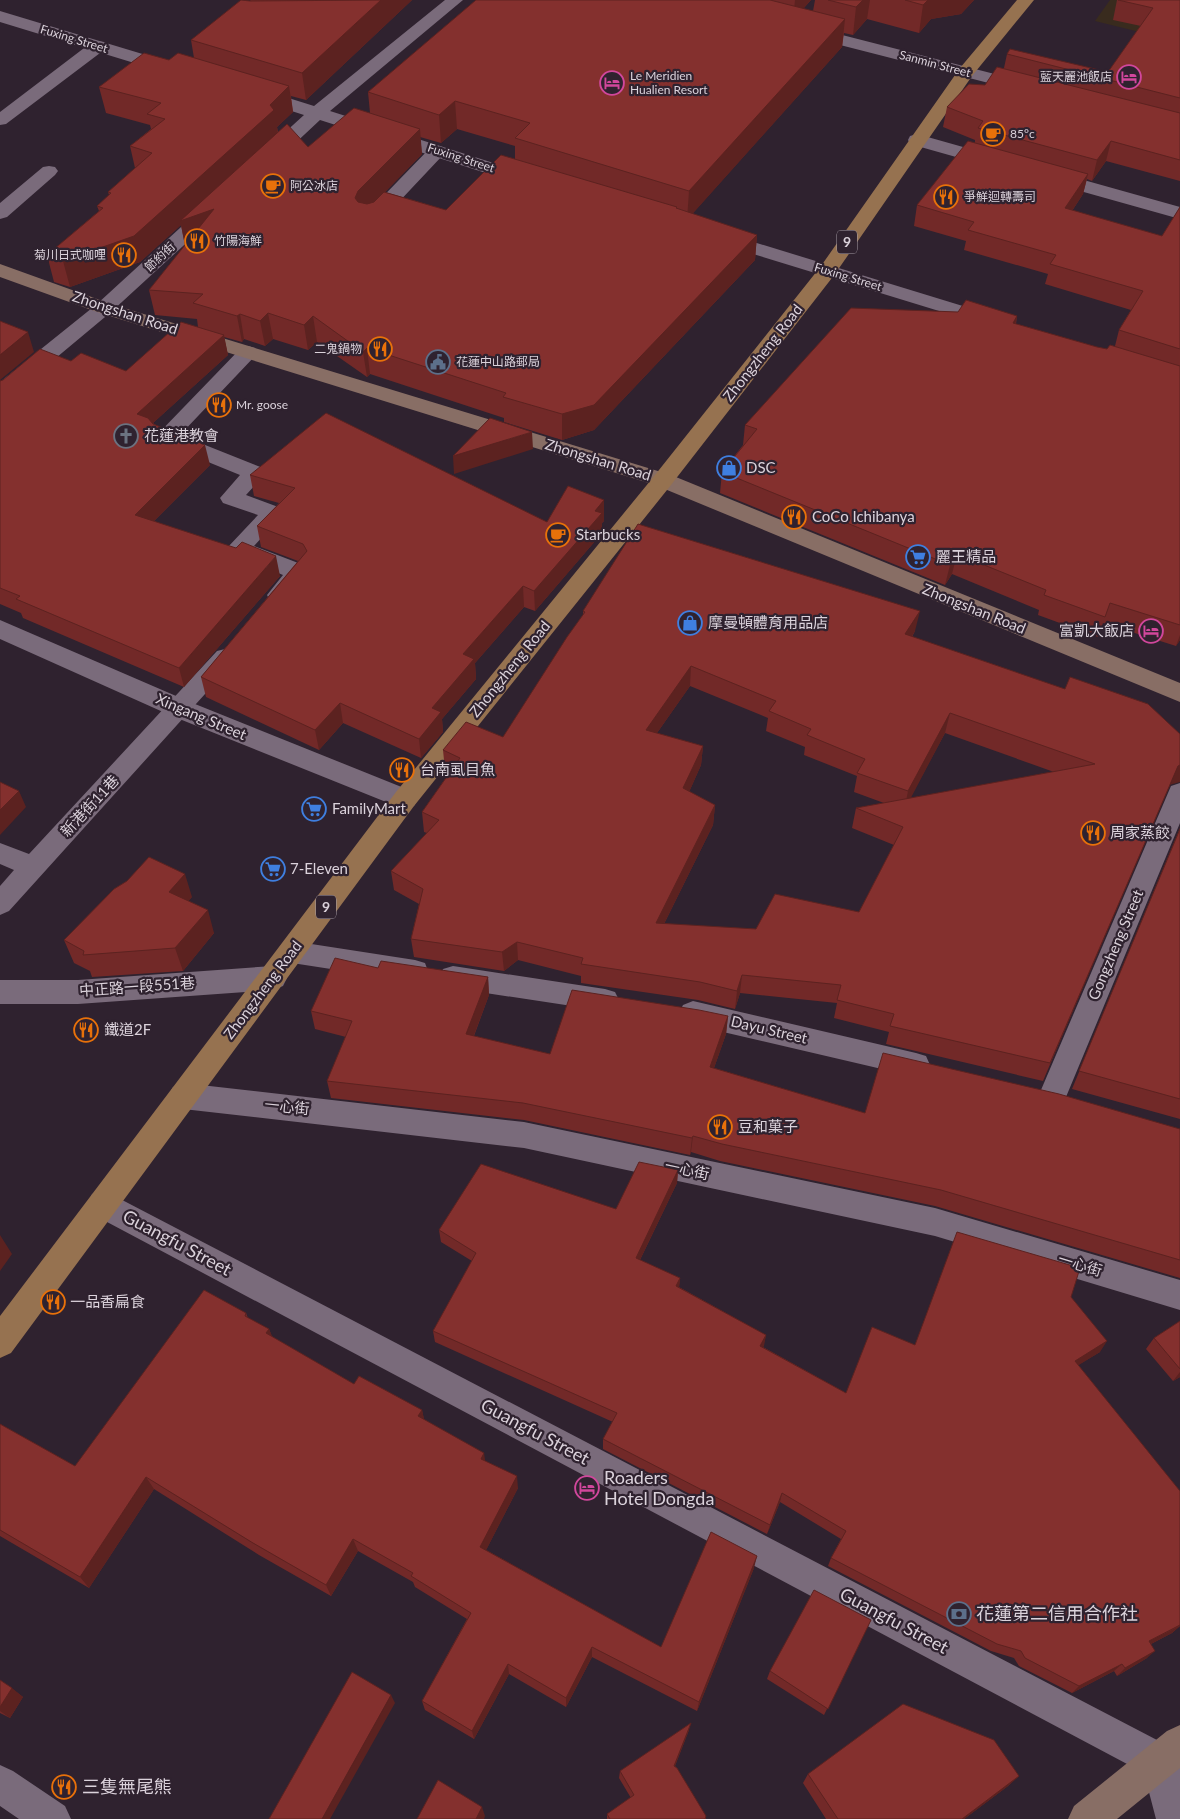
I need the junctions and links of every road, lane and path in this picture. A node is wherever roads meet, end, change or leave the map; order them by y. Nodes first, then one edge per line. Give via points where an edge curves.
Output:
1 (454, 0) edge
2 (1026, 0) edge
3 (810, 14) edge
4 (0, 16) edge
5 (793, 27) joint
6 (98, 46) junction
7 (966, 72) junction
8 (194, 75) edge
9 (241, 89) edge
10 (1040, 91) edge
11 (318, 112) junction
12 (0, 120) edge
13 (917, 140) junction
14 (438, 151) junction
15 (1011, 166) edge
16 (49, 171) dead end
17 (254, 171) edge
18 (1030, 171) edge
19 (537, 183) edge
20 (225, 197) edge
21 (0, 213) edge
22 (1180, 213) edge
23 (369, 222) edge
24 (707, 234) edge
25 (0, 270) edge
26 (828, 270) junction
27 (104, 308) junction
28 (1009, 327) edge
29 (248, 352) junction
30 (0, 393) edge
31 (663, 480) junction
32 (265, 610) edge
33 (0, 630) edge
34 (239, 640) edge
35 (1180, 693) edge
36 (181, 709) junction
37 (1180, 793) edge
38 (405, 799) junction
39 (0, 853) edge
40 (32, 867) junction
41 (0, 904) edge
42 (292, 952) junction
43 (273, 978) junction
44 (0, 992) edge
45 (630, 1003) edge
46 (669, 1009) edge
47 (937, 1070) edge
48 (183, 1096) junction
49 (1079, 1105) edge
50 (103, 1204) junction
51 (1180, 1295) edge
52 (0, 1342) edge
53 (1173, 1759) edge
54 (0, 1784) edge
55 (52, 1819) edge
56 (1087, 1819) edge
57 (1174, 1819) edge

1 - 11 street
2 - 7 main road, Zhongzheng Road / 9
3 - 5 lane
4 - 6 street, Fuxing Street
5 - 7 street, Sanmin Street
6 - 8 street, Fuxing Street
6 - 12 lane
7 - 10 street, Sanmin Street
7 - 13 main road, Zhongzheng Road / 9
9 - 11 street, Fuxing Street
11 - 14 street, Fuxing Street
11 - 17 street
13 - 15 street
13 - 26 main road, Zhongzheng Road / 9
14 - 19 street, Fuxing Street
14 - 23 lane
16 - 21 lane
18 - 22 street
20 - 27 street, 節約街
24 - 26 street, Fuxing Street
25 - 27 street, Zhongshan Road
26 - 28 street, Fuxing Street
26 - 31 main road, Zhongzheng Road / 9
27 - 29 street, Zhongshan Road
27 - 30 street, 節約街
29 - 31 street, Zhongshan Road
29 - 32 lane via 166,438 256,473 231,498 273,513 238,548 298,572
31 - 35 street, Zhongshan Road
31 - 38 main road, Zhongzheng Road / 9
33 - 36 street, Xingang Street
34 - 36 lane, 新港街11巷
36 - 38 street, Xingang Street
36 - 40 lane, 新港街11巷
37 - 49 lane, Gongzheng Street via 1042,1094
38 - 42 main road, Zhongzheng Road / 9
39 - 40 lane
40 - 41 lane, 新港街11巷
42 - 43 main road, Zhongzheng Road / 9
42 - 45 lane
43 - 44 street, 中正路一段551巷 via 78,992
43 - 48 main road, Zhongzheng Road / 9
46 - 47 lane, Dayu Street
48 - 50 main road, Zhongzheng Road / 9
48 - 51 street, 一心街 via 524,1135 935,1222
50 - 52 main road, Zhongzheng Road / 9
50 - 53 street, Guangfu Street
53 - 56 street
53 - 57 street
54 - 55 street

